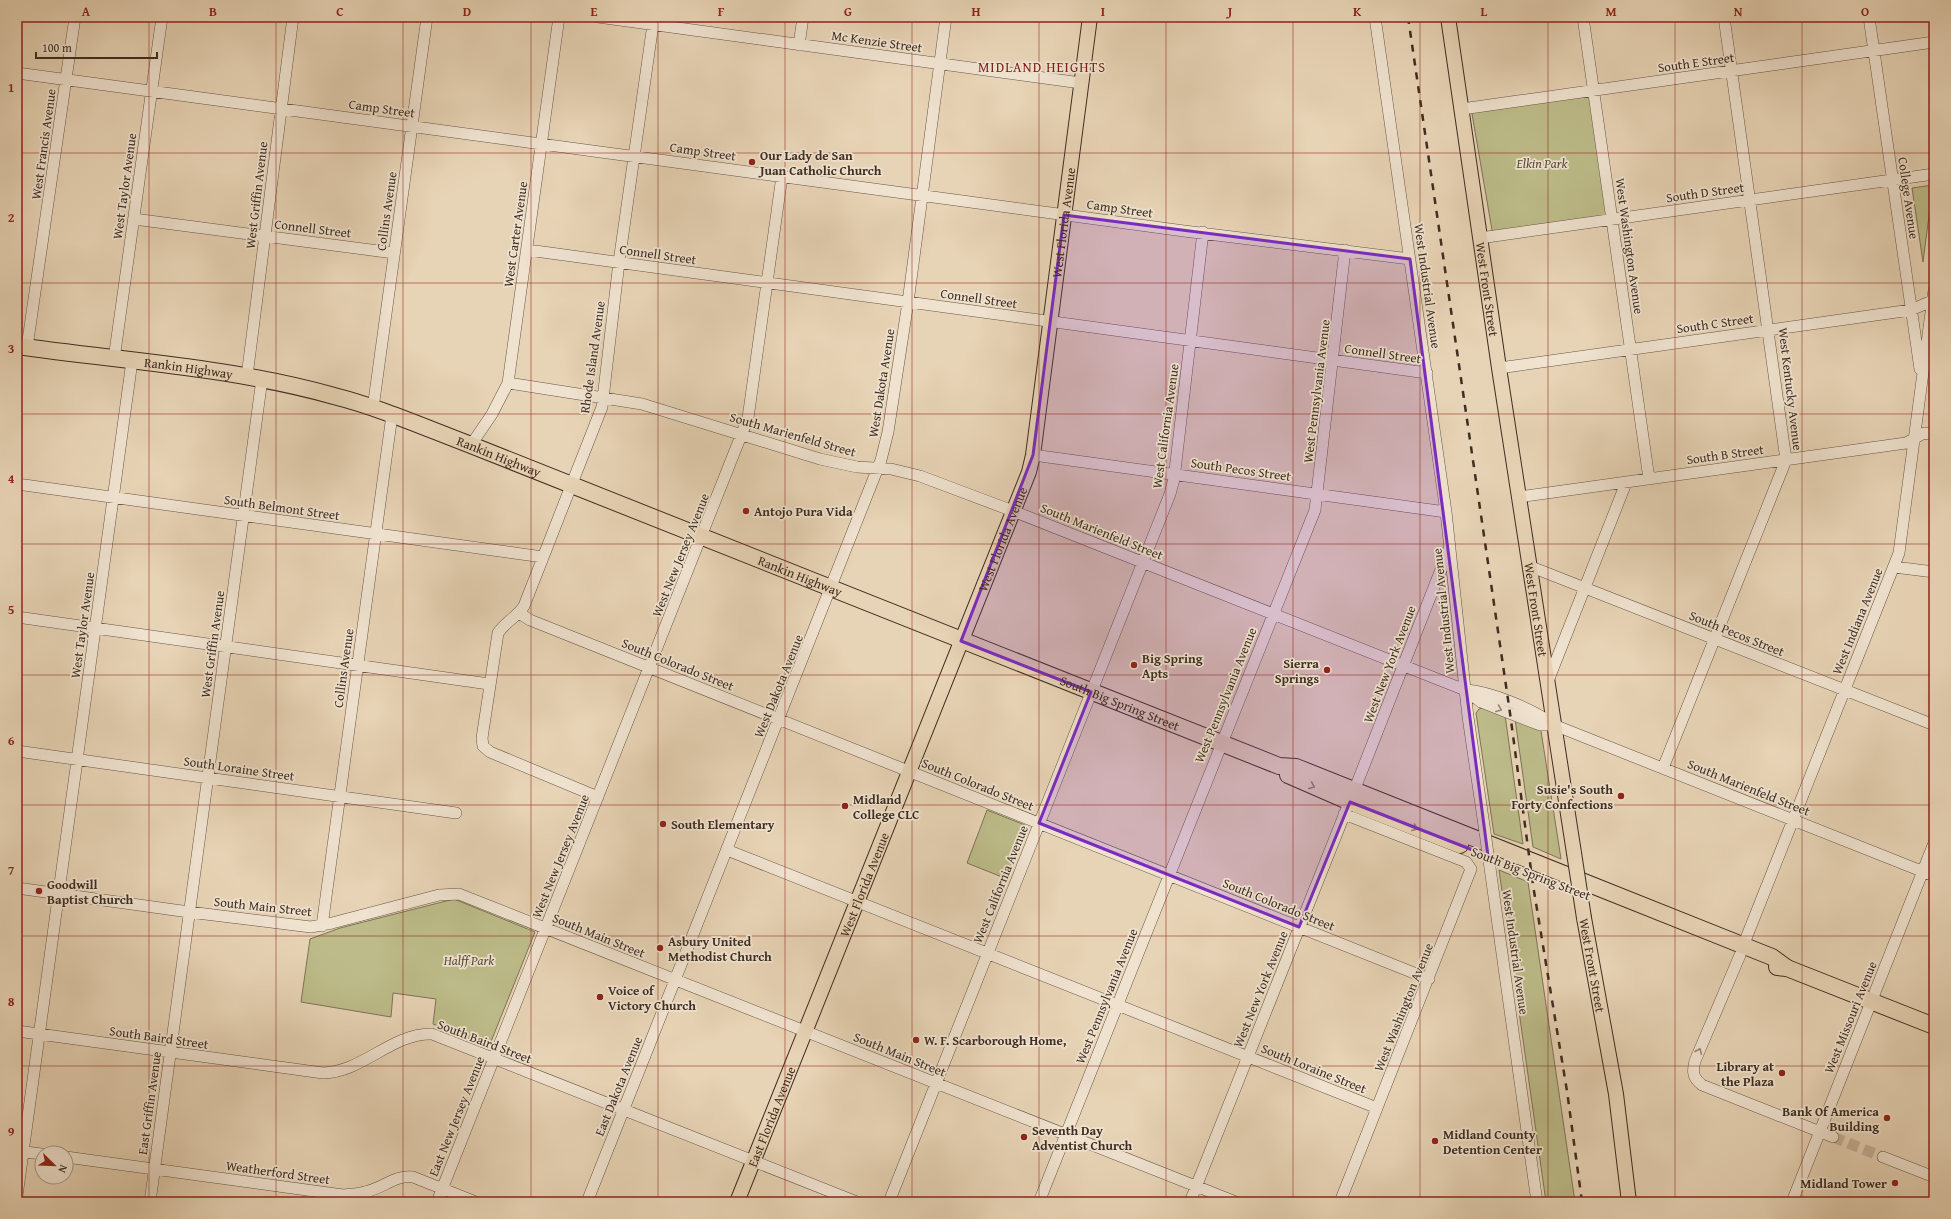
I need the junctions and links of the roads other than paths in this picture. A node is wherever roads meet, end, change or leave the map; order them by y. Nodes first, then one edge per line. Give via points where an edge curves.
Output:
1 (75, 17) edge
2 (162, 17) edge
3 (293, 17) edge
4 (427, 17) edge
5 (559, 17) edge
6 (598, 17) edge
7 (803, 17) edge
8 (946, 17) edge
9 (1090, 17) edge
10 (1375, 17) edge
11 (1448, 17) edge
12 (1583, 17) edge
13 (1724, 17) edge
14 (1869, 17) edge
15 (654, 21) edge
16 (1934, 42) edge
17 (800, 45) junction
18 (1874, 51) junction
19 (940, 64) junction
20 (1732, 71) junction
21 (17, 73) edge
22 (66, 80) junction
23 (1081, 83) junction
24 (152, 91) junction
25 (1594, 91) junction
26 (281, 109) junction
27 (1462, 110) junction
28 (412, 126) junction
29 (542, 144) junction
30 (634, 156) junction
31 (1934, 174) edge
32 (782, 176) junction
33 (1893, 180) junction
34 (922, 195) junction
35 (1750, 200) junction
36 (1064, 214) junction
37 (134, 219) junction
38 (1612, 220) junction
39 (1203, 232) junction
40 (264, 236) junction
41 (1480, 238) junction
42 (528, 250) junction
43 (1345, 250) junction
44 (394, 253) junction
45 (1410, 258) junction
46 (619, 262) junction
47 (767, 283) junction
48 (1934, 297) edge
49 (908, 302) junction
50 (1911, 310) junction
51 (1050, 322) junction
52 (1769, 330) junction
53 (1190, 341) junction
54 (22, 346) edge
55 (1631, 349) junction
56 (114, 359) junction
57 (1334, 360) junction
58 (132, 361) junction
59 (1499, 368) junction
60 (1427, 373) junction
61 (254, 378) junction
62 (508, 383) junction
63 (1922, 383) junction
64 (603, 398) junction
65 (373, 408) junction
66 (392, 416) junction
67 (742, 435) junction
68 (1934, 435) edge
69 (1915, 437) junction
70 (471, 445) junction
71 (1033, 455) junction
72 (1786, 460) junction
73 (878, 468) junction
74 (1174, 474) junction
75 (1649, 479) junction
76 (1626, 483) junction
77 (17, 484) edge
78 (571, 486) junction
79 (1318, 494) junction
80 (113, 497) junction
81 (1519, 498) junction
82 (1013, 511) junction
83 (1446, 512) junction
84 (244, 516) junction
85 (377, 534) junction
86 (701, 538) junction
87 (1450, 547) junction
88 (543, 557) junction
89 (1143, 562) junction
90 (1529, 566) junction
91 (1894, 567) junction
92 (1934, 572) edge
93 (1584, 588) junction
94 (831, 589) junction
95 (519, 613) junction
96 (1272, 614) junction
97 (17, 617) edge
98 (95, 628) junction
99 (1714, 639) junction
100 (961, 641) junction
101 (226, 646) junction
102 (357, 665) junction
103 (1403, 666) junction
104 (649, 668) junction
105 (1547, 682) junction
106 (489, 684) junction
107 (1465, 690) junction
108 (1845, 691) junction
109 (1091, 692) junction
110 (779, 719) junction
111 (1554, 725) junction
112 (1934, 725) edge
113 (1221, 744) junction
114 (17, 751) edge
115 (77, 760) junction
116 (1663, 768) junction
117 (909, 772) junction
118 (208, 778) junction
119 (339, 796) junction
120 (598, 797) junction
121 (1349, 802) junction
122 (456, 813) dead end
123 (1793, 820) junction
124 (1039, 823) junction
125 (1934, 843) edge
126 (727, 850) junction
127 (1470, 866) joint
128 (1923, 871) junction
129 (1168, 875) junction
130 (1934, 876) edge
131 (17, 888) edge
132 (59, 893) junction
133 (857, 902) junction
134 (189, 912) junction
135 (322, 926) junction
136 (1299, 927) junction
137 (546, 928) junction
138 (1742, 950) junction
139 (987, 953) junction
140 (1429, 979) junction
141 (675, 980) junction
142 (1871, 1002) junction
143 (1117, 1006) junction
144 (1934, 1026) edge
145 (17, 1032) edge
146 (805, 1032) junction
147 (39, 1034) junction
148 (171, 1052) junction
149 (1248, 1057) junction
150 (494, 1058) junction
151 (936, 1084) junction
152 (1378, 1108) junction
153 (624, 1110) junction
154 (1820, 1132) junction
155 (1066, 1135) junction
156 (1834, 1137) tunnel mouth
157 (20, 1151) edge
158 (34, 1153) edge
159 (1883, 1157) tunnel mouth
160 (74, 1158) edge
161 (754, 1161) junction
162 (154, 1169) junction
163 (1934, 1177) edge
164 (1196, 1186) junction
165 (442, 1188) junction
166 (17, 1196) edge
167 (150, 1202) edge
168 (436, 1202) edge
169 (476, 1202) edge
170 (587, 1202) edge
171 (737, 1202) edge
172 (857, 1202) edge
173 (889, 1202) edge
174 (1039, 1202) edge
175 (1190, 1202) edge
176 (1236, 1202) edge
177 (1340, 1202) edge
178 (1537, 1202) edge
179 (1629, 1202) edge
180 (1792, 1202) edge

1 - 22 street, West Francis Avenue
2 - 24 street, West Taylor Avenue
3 - 26 street, West Griffin Avenue
4 - 28 street, Collins Avenue
5 - 29 street, West Carter Avenue
6 - 15 street, Mc Kenzie Street
7 - 17 street
8 - 19 street, West Dakota Avenue
9 - 23 main road, West Florida Avenue
10 - 45 street, West Industrial Avenue
11 - 27 main road, West Front Street
12 - 25 street, West Washington Avenue
13 - 20 street, West Kentucky Avenue
14 - 18 street, College Avenue
15 - 17 street, Mc Kenzie Street
15 - 30 street, Rhode Island Avenue
16 - 18 street, South E Street
17 - 19 street, Mc Kenzie Street
18 - 20 street, South E Street
18 - 33 street, College Avenue
19 - 23 street, Mc Kenzie Street
19 - 34 street, West Dakota Avenue
20 - 25 street, South E Street
20 - 35 street, West Kentucky Avenue
21 - 22 street, Camp Street
22 - 24 street, Camp Street
22 - 54 street, West Francis Avenue
23 - 36 main road, West Florida Avenue
24 - 26 street, Camp Street
24 - 37 street, West Taylor Avenue
25 - 27 street, South E Street
25 - 38 street, West Washington Avenue
26 - 28 street, Camp Street
26 - 40 street, West Griffin Avenue
27 - 41 main road, West Front Street
28 - 29 street, Camp Street
28 - 44 street, Collins Avenue
29 - 30 street, Camp Street
29 - 42 street, West Carter Avenue
30 - 32 street, Camp Street
30 - 46 street, Rhode Island Avenue
31 - 33 street, South D Street
32 - 34 street, Camp Street
32 - 47 street, West New Jersey Avenue
33 - 35 street, South D Street
33 - 50 street, College Avenue
34 - 36 street, Camp Street
34 - 49 street, West Dakota Avenue
35 - 38 street, South D Street
35 - 52 street, West Kentucky Avenue
36 - 39 street, Camp Street
36 - 51 main road, West Florida Avenue
37 - 40 street, Connell Street
37 - 56 street, West Taylor Avenue
38 - 41 street, South D Street
38 - 55 street, West Washington Avenue
39 - 43 street, Camp Street
39 - 53 street, West California Avenue
40 - 44 street, Connell Street
40 - 61 street, West Griffin Avenue
41 - 59 main road, West Front Street
42 - 46 street, Connell Street
42 - 62 street, West Carter Avenue
43 - 45 street, Camp Street
43 - 57 street, West Pennsylvania Avenue
44 - 65 street, Collins Avenue
45 - 60 street, West Industrial Avenue
46 - 47 street, Connell Street
46 - 64 street, Rhode Island Avenue
47 - 49 street, Connell Street
47 - 67 street, West New Jersey Avenue via 748,418
48 - 50 street, South C Street
48 - 63 street, West Indiana Avenue
49 - 51 street, Connell Street
49 - 73 street, West Dakota Avenue via 888,432
50 - 52 street, South C Street
50 - 63 street, College Avenue
51 - 53 street, Connell Street
51 - 71 main road, West Florida Avenue
52 - 55 street, South C Street
52 - 72 street, West Kentucky Avenue
53 - 57 street, Connell Street
53 - 74 street, West California Avenue
54 - 56 highway, Rankin Highway
55 - 59 street, South C Street
55 - 75 street, West Washington Avenue
56 - 58 highway, Rankin Highway
57 - 60 street, Connell Street
57 - 79 street, West Pennsylvania Avenue
58 - 61 highway, Rankin Highway
58 - 80 street, West Taylor Avenue
59 - 81 main road, West Front Street
60 - 83 street, West Industrial Avenue
61 - 65 highway, Rankin Highway via 330,394
61 - 84 street, West Griffin Avenue
62 - 64 street, South Marienfeld Street
62 - 70 street, West Carter Avenue via 492,414
63 - 69 street, West Indiana Avenue
64 - 67 street, South Marienfeld Street via 656,407
64 - 78 street, Rhode Island Avenue via 599,416
65 - 66 highway, Rankin Highway
66 - 70 highway, Rankin Highway
66 - 85 street, Collins Avenue
67 - 73 street, South Marienfeld Street via 826,460 857,467
67 - 86 street, West New Jersey Avenue
68 - 69 street, South B Street via 1924,433
69 - 72 street, South B Street via 1906,443
69 - 91 street, West Indiana Avenue via 1899,553
70 - 78 highway, Rankin Highway
71 - 74 street, South Pecos Street
71 - 82 main road, West Florida Avenue
72 - 75 street, South B Street
72 - 99 street, West Kentucky Avenue
73 - 82 street, South Marienfeld Street via 912,473
73 - 94 street, West Dakota Avenue
74 - 79 street, South Pecos Street
74 - 89 street, West California Avenue via 1170,494
75 - 76 street, South B Street
76 - 81 street, South B Street
76 - 93 street
77 - 80 street, South Belmont Street
78 - 86 highway, Rankin Highway
78 - 88 street, Rhode Island Avenue
79 - 83 street, South Pecos Street
79 - 96 street, West Pennsylvania Avenue via 1315,510
80 - 84 street, South Belmont Street
80 - 98 street, West Taylor Avenue
81 - 90 main road, West Front Street
82 - 89 street, South Marienfeld Street
82 - 100 main road, West Florida Avenue
83 - 87 street, West Industrial Avenue
84 - 85 street, South Belmont Street
84 - 101 street, West Griffin Avenue
85 - 88 street, South Belmont Street
85 - 102 street, Collins Avenue
86 - 94 highway, Rankin Highway
86 - 104 street, West New Jersey Avenue
87 - 103 street, West New York Avenue
87 - 107 street, West Industrial Avenue
88 - 95 street, Rhode Island Avenue
89 - 96 street, South Marienfeld Street
89 - 109 street, West California Avenue
90 - 93 street, South Pecos Street
90 - 105 main road, West Front Street
91 - 92 street
91 - 108 street, West Indiana Avenue
93 - 99 street, South Pecos Street
93 - 105 street
94 - 100 highway, Rankin Highway
94 - 110 street, West Dakota Avenue
95 - 104 street, South Colorado Street via 527,619
95 - 106 street, Rhode Island Avenue via 498,633
96 - 103 street, South Marienfeld Street
96 - 113 street, West Pennsylvania Avenue
97 - 98 street
98 - 101 street
98 - 115 street, West Taylor Avenue
99 - 108 street, South Pecos Street
99 - 116 street, West Kentucky Avenue
100 - 109 highway, South Big Spring Street
100 - 117 main road, West Florida Avenue
101 - 102 street
101 - 118 street, West Griffin Avenue
102 - 106 street
102 - 119 street, Collins Avenue
103 - 107 street, South Marienfeld Street
103 - 121 street, West New York Avenue
104 - 110 street, South Colorado Street
104 - 120 street, West New Jersey Avenue
105 - 111 main road, West Front Street
106 - 120 street, Rhode Island Avenue via 482,738 485,749
107 - 111 street, South Marienfeld Street via 1482,692 1540,714
107 - 178 street, West Industrial Avenue, bridge
108 - 112 street, South Pecos Street
108 - 123 street, West Indiana Avenue
109 - 113 highway, South Big Spring Street
109 - 124 street, West California Avenue
110 - 117 street, South Colorado Street
110 - 126 street, West Dakota Avenue
111 - 116 street, South Marienfeld Street
111 - 179 main road, West Front Street, bridge via 1584,918 1616,1094
113 - 121 highway, South Big Spring Street via 1279,766 1289,776
113 - 129 street, West Pennsylvania Avenue
114 - 115 street, South Loraine Street
115 - 118 street, South Loraine Street
115 - 132 street, West Taylor Avenue
116 - 123 street, South Marienfeld Street
117 - 124 street, South Colorado Street
117 - 133 main road, West Florida Avenue
118 - 119 street, South Loraine Street
118 - 134 street, West Griffin Avenue
119 - 122 street, South Loraine Street
119 - 135 street, Collins Avenue
120 - 137 street, West New Jersey Avenue
121 - 127 street, South Big Spring Street
121 - 136 street, West New York Avenue
121 - 138 highway, South Big Spring Street
123 - 128 street, South Marienfeld Street
123 - 138 street, West Indiana Avenue
124 - 129 street, South Colorado Street
124 - 139 street, West California Avenue
125 - 128 street, West Missouri Avenue
126 - 133 street, South Loraine Street
126 - 141 street, West Dakota Avenue
127 - 140 street, West Washington Avenue via 1470,873
128 - 130 street, South Marienfeld Street
128 - 142 street, West Missouri Avenue
129 - 136 street, South Colorado Street
129 - 143 street, West Pennsylvania Avenue
131 - 132 street, South Main Street
132 - 134 street, South Main Street
132 - 147 street, West Taylor Avenue
133 - 139 street, South Loraine Street
133 - 146 main road, West Florida Avenue
134 - 135 street, South Main Street via 305,927
134 - 148 street, East Griffin Avenue
135 - 137 street, South Main Street via 452,893
136 - 140 street, South Colorado Street
136 - 149 street, West New York Avenue
137 - 141 street, South Main Street
137 - 150 street, East New Jersey Avenue
138 - 142 highway, South Big Spring Street via 1772,957 1787,968
154 -> 138 street via 1702,1085 1696,1080 1692,1070
139 - 143 street, South Loraine Street
139 - 151 street, West California Avenue
140 - 152 street, West Washington Avenue
141 - 146 street, South Main Street
141 - 153 street, East Dakota Avenue
142 - 144 highway, South Big Spring Street
142 - 154 street, West Missouri Avenue
143 - 149 street, South Loraine Street
143 - 155 street, West Pennsylvania Avenue
145 - 147 street, South Baird Street
146 - 151 street, South Main Street
146 - 161 main road, East Florida Avenue
147 - 148 street, South Baird Street
147 - 157 street, West Taylor Avenue
148 - 150 street, South Baird Street via 331,1073 353,1066 412,1036 424,1034 439,1036
148 - 162 street, East Griffin Avenue
149 - 152 street, South Loraine Street
149 - 164 street, West New York Avenue
150 - 153 street, South Baird Street
150 - 165 street, East New Jersey Avenue
151 - 155 street, South Main Street
151 - 173 street, West California Avenue
152 - 177 street, West Washington Avenue
153 - 161 street, South Baird Street
153 - 170 street, East Dakota Avenue
154 - 156 street
154 - 180 street, West Missouri Avenue
155 - 164 street, South Main Street
155 - 174 street, West Pennsylvania Avenue
157 - 158 street
157 - 166 street, West Taylor Avenue
159 - 163 street
160 - 162 street, Weatherford Street
161 - 171 main road, East Florida Avenue
161 - 172 street, South Baird Street
162 - 165 street, Weatherford Street via 343,1195 366,1192 405,1176
162 - 167 street, East Griffin Avenue
164 - 175 street, West New York Avenue
164 - 176 street, South Main Street
165 - 168 street, East New Jersey Avenue
165 - 169 street, Weatherford Street

